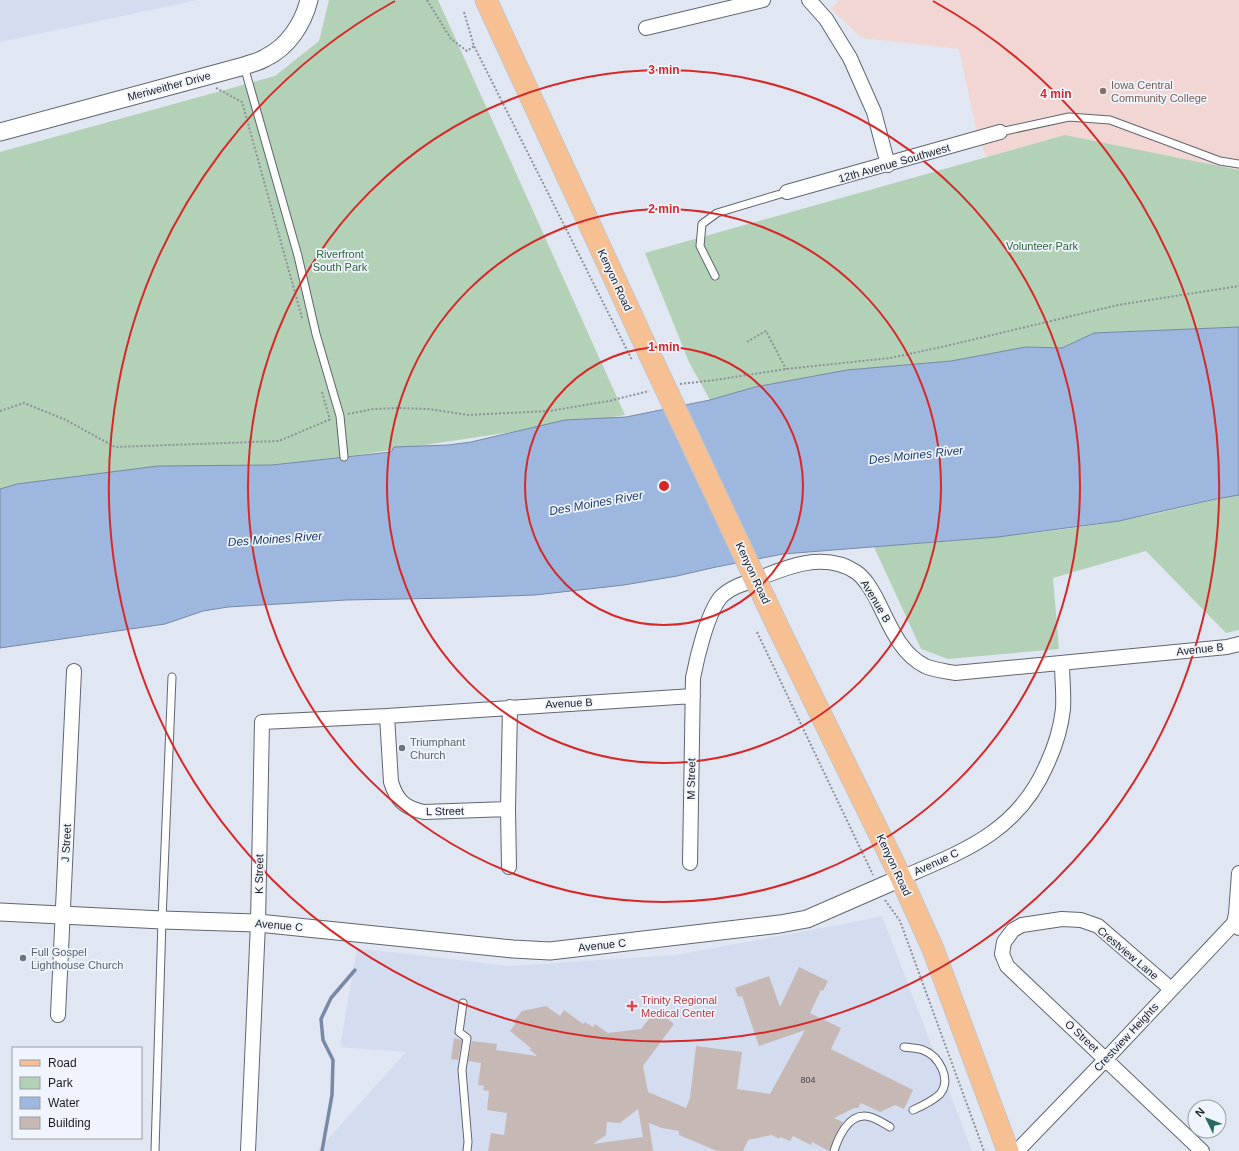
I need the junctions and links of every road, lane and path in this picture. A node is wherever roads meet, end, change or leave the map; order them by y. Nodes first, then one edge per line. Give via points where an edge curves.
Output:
1 (309, 0) edge
2 (427, 0) edge
3 (486, 0) edge
4 (763, 0) edge
5 (808, 0) edge
6 (464, 12) dead end
7 (646, 28) dead end
8 (474, 46) junction
9 (244, 66) junction
10 (215, 87) dead end
11 (0, 132) edge
12 (1000, 132) joint
13 (1239, 164) edge
14 (888, 165) junction
15 (787, 192) joint
16 (715, 276) dead end
17 (1239, 286) edge
18 (303, 321) dead end
19 (747, 342) dead end
20 (640, 356) junction
21 (786, 369) junction
22 (674, 385) dead end
23 (321, 389) dead end
24 (652, 390) dead end
25 (0, 411) edge
26 (340, 416) junction
27 (330, 420) junction
28 (344, 457) dead end
29 (1239, 644) edge
30 (1062, 663) junction
31 (74, 671) dead end
32 (172, 676) dead end
33 (693, 696) junction
34 (510, 707) junction
35 (386, 716) junction
36 (508, 810) junction
37 (690, 863) dead end
38 (509, 866) dead end
39 (1239, 873) edge
40 (901, 878) junction
41 (0, 912) edge
42 (63, 916) junction
43 (1237, 919) edge
44 (162, 920) junction
45 (258, 923) junction
46 (1013, 930) joint
47 (1171, 989) junction
48 (463, 1003) dead end
49 (58, 1015) dead end
50 (904, 1047) dead end
51 (1106, 1059) junction
52 (913, 1110) dead end
53 (890, 1127) dead end
54 (155, 1151) edge
55 (248, 1151) edge
56 (467, 1151) edge
57 (834, 1151) edge
58 (1008, 1151) edge
59 (1017, 1151) edge
60 (1202, 1151) edge

1 - 9 street, Meriweither Drive via 298,28 289,39 266,58
2 - 8 path via 452,39 467,51
3 - 20 main road, Kenyon Road
4 - 7 street
5 - 14 street via 826,19 850,58 874,112
6 - 8 path
8 - 20 path
9 - 11 street, Meriweither Drive
9 - 26 lane
10 - 18 path via 242,102
12 - 13 lane via 1069,117 1110,120 1220,161
12 - 14 street, 12th Avenue Southwest
14 - 15 street, 12th Avenue Southwest
15 - 16 lane via 717,213 702,224 700,246
17 - 21 path via 1118,305 890,358
19 - 21 path via 766,331
20 - 40 main road, Kenyon Road, bridge via 778,626
21 - 22 path
23 - 27 path
24 - 26 path via 609,401 549,411 468,415 429,409 398,408 357,411
25 - 27 path via 24,403 66,420 115,447 279,441
26 - 27 path
26 - 28 lane
29 - 30 street, Avenue B
30 - 33 street, Avenue B via 955,673 926,666 902,648 869,586 858,572 844,566 812,562 787,567 731,588 720,598 698,657 693,678
30 - 40 street, Avenue C via 1062,709 1053,751 1028,798 1009,820 986,838
31 - 42 street, J Street
32 - 44 lane
33 - 34 street, Avenue B
33 - 37 street, M Street
34 - 35 street, Avenue B
34 - 36 street
35 - 36 street, L Street via 391,782 394,792 411,809 424,812
35 - 45 street, K Street via 262,722
36 - 38 street
39 - 43 street
40 - 45 street, Avenue C via 807,919 550,951
40 - 58 main road, Kenyon Road via 933,949
41 - 42 street, Avenue C
42 - 44 street, Avenue C
42 - 49 street, J Street
43 - 47 street, Crestview Heights
44 - 45 street, Avenue C
44 - 54 lane
45 - 55 street, K Street
46 - 47 street, Crestview Lane via 1022,925 1062,920 1081,920 1098,926
46 - 51 street, O Street via 1004,942 1002,954 1007,966
47 - 51 street, Crestview Heights
48 - 56 lane via 459,1032 468,1038 462,1070
50 - 52 lane via 924,1050 935,1059 943,1069 945,1081 941,1093
51 - 59 street, Crestview Heights
51 - 60 street, O Street
53 - 57 lane via 866,1116 857,1116 849,1123

